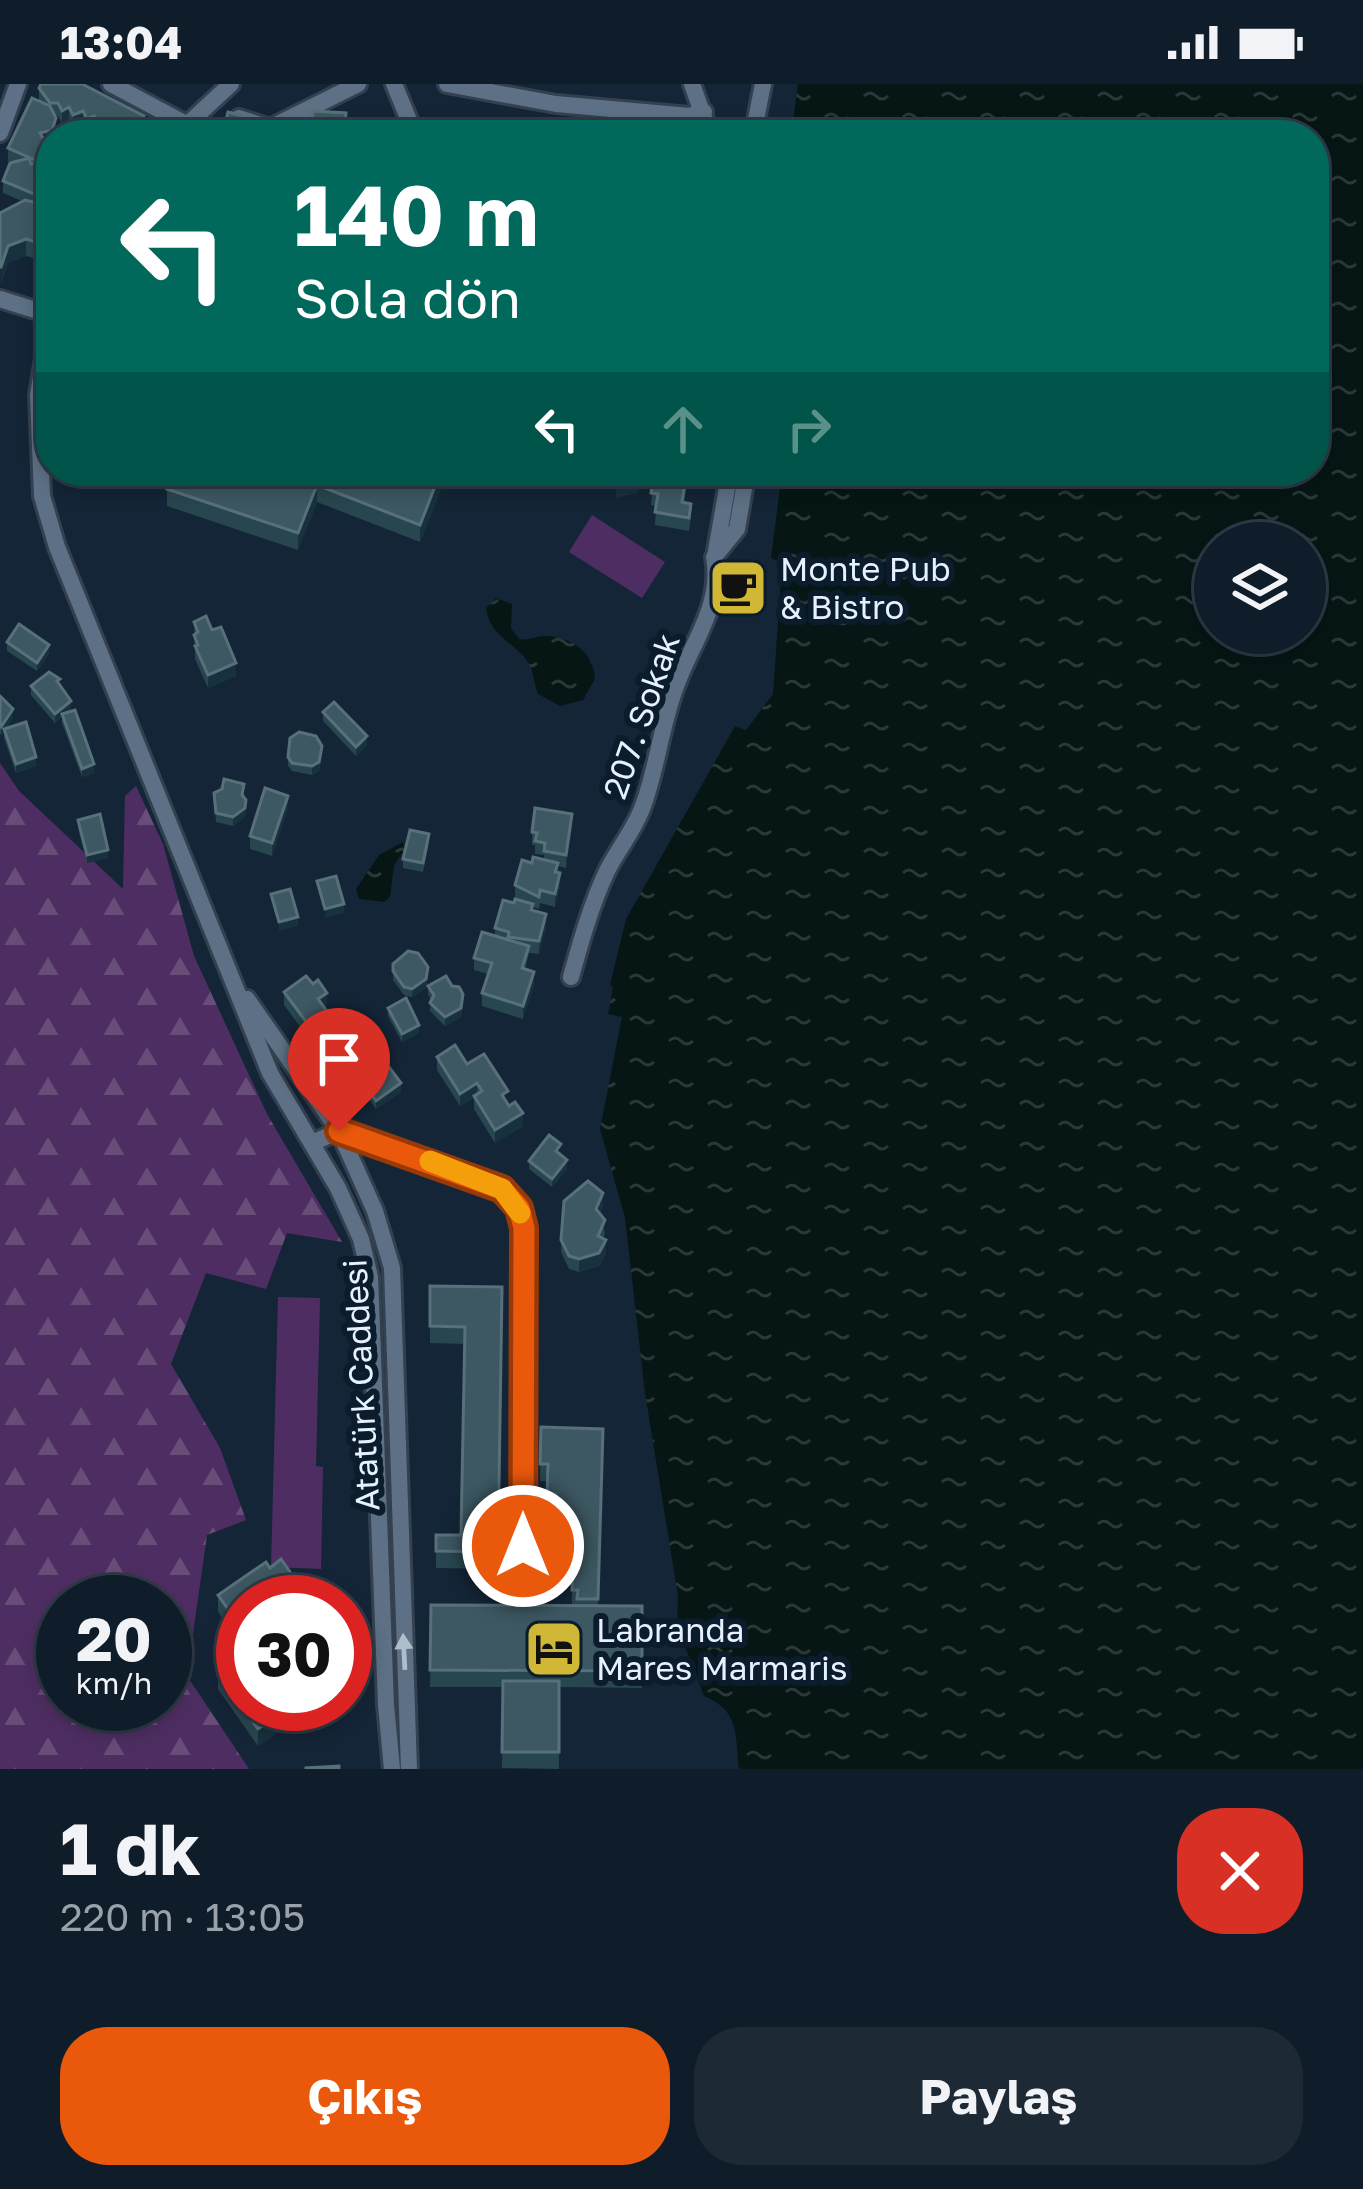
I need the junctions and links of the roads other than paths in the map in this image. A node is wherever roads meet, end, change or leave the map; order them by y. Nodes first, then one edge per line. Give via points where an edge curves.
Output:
1 (18, 84) edge
2 (111, 84) edge
3 (231, 84) edge
4 (358, 84) edge
5 (394, 84) edge
6 (447, 84) edge
7 (692, 84) edge
8 (763, 84) edge
9 (704, 112) junction
10 (230, 115) edge
11 (167, 120) edge
12 (191, 120) edge
13 (245, 120) edge
14 (286, 120) edge
15 (409, 120) edge
16 (706, 120) edge
17 (756, 120) edge
18 (0, 133) edge
19 (0, 299) edge
20 (36, 311) edge
21 (42, 486) edge
22 (727, 486) edge
23 (744, 486) edge
24 (714, 557) junction
25 (227, 971) junction
26 (572, 977) dead end
27 (339, 1131) junction
28 (311, 1143) junction
29 (524, 1593) dead end
30 (392, 1769) edge
31 (409, 1769) edge

1 - 18 street
2 - 11 street
3 - 12 street
4 - 14 street
5 - 15 street
6 - 9 street via 556,104
7 - 9 street
8 - 17 street
9 - 16 street
10 - 13 street
19 - 20 street
21 - 25 street, Atatürk Caddesi via 86,624
22 - 24 street
23 - 24 street, 207. Sokak via 736,529
24 - 26 street, 207. Sokak via 710,605 674,689 642,811 607,872
25 - 27 street, Atatürk Caddesi
25 - 28 street, Atatürk Caddesi
27 - 28 street
27 - 29 street via 502,1189 519,1208
31 -> 27 street, Atatürk Caddesi via 392,1268
28 - 30 street, Atatürk Caddesi via 361,1239 370,1277

